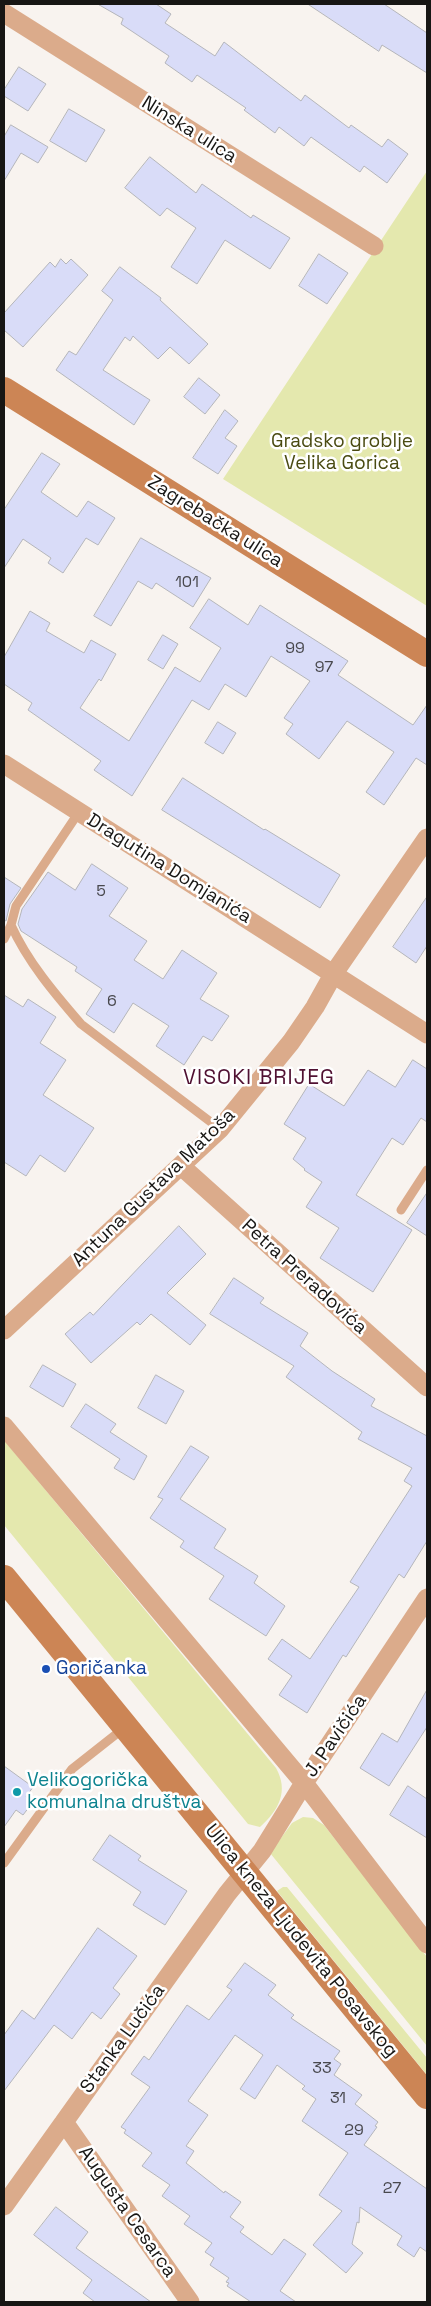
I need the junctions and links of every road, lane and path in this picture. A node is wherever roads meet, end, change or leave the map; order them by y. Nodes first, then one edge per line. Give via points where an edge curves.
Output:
1 (4, 13) edge
2 (374, 246) dead end
3 (4, 390) edge
4 (427, 654) edge
5 (4, 764) edge
6 (79, 812) junction
7 (427, 838) edge
8 (11, 925) junction
9 (4, 939) edge
10 (334, 973) junction
11 (427, 1034) edge
12 (220, 1129) junction
13 (181, 1166) junction
14 (427, 1170) edge
15 (401, 1210) dead end
16 (4, 1330) edge
17 (427, 1387) edge
18 (4, 1426) edge
19 (4, 1578) edge
20 (427, 1598) edge
21 (126, 1727) junction
22 (304, 1784) junction
23 (4, 1863) edge
24 (244, 1872) junction
25 (427, 1944) edge
26 (427, 2096) edge
27 (64, 2122) junction
28 (4, 2206) edge
29 (190, 2302) edge

1 - 2 street, Ninska ulica
3 - 4 main road, Zagrebačka ulica
5 - 6 street, Dragutina Domjanića
6 - 8 lane via 16,906
6 - 10 street, Dragutina Domjanića
7 - 10 street, Antuna Gustava Matoša
8 - 9 lane
8 - 12 lane via 33,963 81,1024
10 - 11 street
10 - 12 street, Antuna Gustava Matoša via 291,1042
12 - 13 street, Antuna Gustava Matoša
13 - 16 street, Antuna Gustava Matoša
13 - 17 street, Petra Preradovića
14 - 15 lane
18 - 22 street
19 - 21 main road, Ulica kneza Ljudevita Posavskog
20 - 22 street, J. Pavičića
21 - 23 lane via 72,1768
21 - 24 main road, Ulica kneza Ljudevita Posavskog
22 - 24 street, J. Pavičića via 262,1851
22 - 25 street
24 - 26 main road, Ulica kneza Ljudevita Posavskog
24 - 27 street, Stanka Lučića
27 - 28 street, Stanka Lučića
27 - 29 street, Augusta Cesarca

